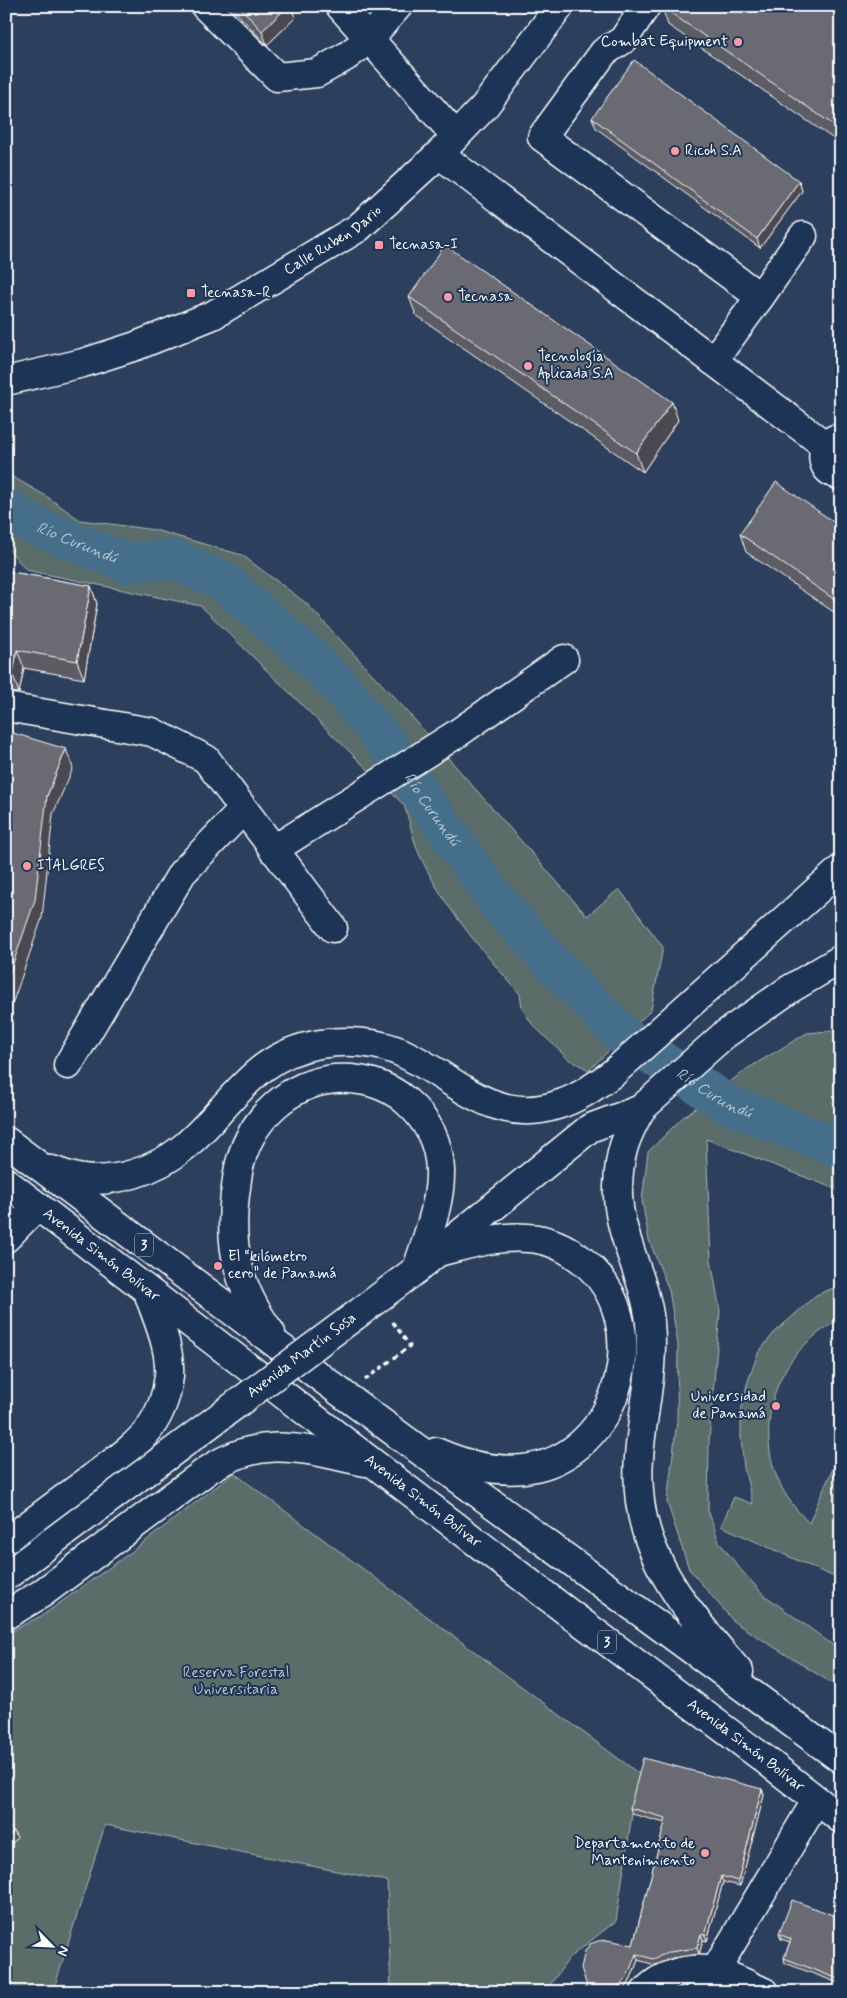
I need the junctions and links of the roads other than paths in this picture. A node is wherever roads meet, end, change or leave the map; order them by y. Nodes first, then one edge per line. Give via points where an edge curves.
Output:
1 (205, 6) edge
2 (340, 6) edge
3 (398, 6) edge
4 (560, 6) edge
5 (646, 6) edge
6 (369, 39) junction
7 (447, 145) junction
8 (803, 236) dead end
9 (760, 297) junction
10 (713, 361) junction
11 (6, 381) edge
12 (833, 442) edge
13 (841, 475) edge
14 (564, 659) dead end
15 (6, 707) edge
16 (243, 810) junction
17 (273, 850) junction
18 (841, 869) edge
19 (334, 928) dead end
20 (841, 959) edge
21 (68, 1065) dead end
22 (616, 1071) junction
23 (644, 1106) junction
24 (590, 1128) junction
25 (6, 1141) edge
26 (40, 1167) junction
27 (6, 1182) edge
28 (37, 1206) junction
29 (6, 1238) edge
30 (438, 1252) junction
31 (417, 1269) junction
32 (148, 1292) junction
33 (282, 1349) junction
34 (403, 1437) junction
35 (374, 1463) junction
36 (6, 1542) edge
37 (6, 1576) edge
38 (6, 1615) edge
39 (796, 1727) junction
40 (841, 1759) edge
41 (816, 1801) junction
42 (841, 1819) edge
43 (708, 1982) edge
44 (645, 1992) edge
45 (764, 1992) edge

1 - 6 main road via 277,77 317,74
2 - 6 main road
3 - 6 main road
4 - 7 main road, Calle Ruben Dario via 484,107
5 - 9 main road via 623,40 604,52 542,137
6 - 7 main road
7 - 10 main road
7 - 11 main road, Calle Ruben Dario via 358,228 213,315 83,363
8 - 9 main road
9 - 10 main road
10 - 12 main road
12 - 13 main road via 822,458 832,473
14 - 17 main road via 458,733
15 - 16 main road via 152,732 206,759
16 - 17 main road
16 - 21 main road via 182,873
17 - 19 main road
18 - 22 main road
20 - 23 main road via 724,1034
22 - 24 main road, Avenida Martín Sosa
22 - 26 main road via 564,1103 540,1109 515,1110 482,1100 413,1058 389,1048 358,1041 318,1044 292,1052 265,1066 184,1147 146,1170 89,1179
23 - 24 main road, Avenida Martín Sosa
23 - 39 main road via 622,1148 618,1190 622,1220 643,1286 650,1324 651,1351 638,1457 638,1486 646,1531 667,1576 700,1625 741,1675
24 - 30 main road, Avenida Martín Sosa
25 - 26 main road, 3
26 - 33 main road, 3
27 - 28 main road, Avenida Simón Bolívar / 3
28 - 29 main road
28 - 32 main road, Avenida Simón Bolívar / 3
30 - 31 main road, Avenida Martín Sosa
30 - 34 main road via 491,1239 527,1238 561,1246 576,1255 601,1278 616,1308 623,1344 621,1374 610,1405 594,1431 562,1457 538,1466 511,1469 475,1465
31 - 33 main road via 439,1185 438,1153 425,1121 410,1104 388,1089 360,1080 325,1080 294,1090 268,1112 247,1144 240,1161 234,1206 239,1269 256,1312
31 - 37 main road, Avenida Martín Sosa, bridge
32 - 35 main road, Avenida Simón Bolívar / 3
32 - 36 main road via 169,1362 166,1394 155,1420 124,1454
33 - 34 main road, 3
34 - 39 main road, 3
35 - 38 main road via 286,1447 260,1448 233,1455 208,1470 41,1594
35 - 41 main road, Avenida Simón Bolívar / 3
39 - 40 main road, 3
41 - 42 main road, Avenida Simón Bolívar / 3
41 - 43 main road
43 - 44 main road via 700,1969 673,1974 651,1985
43 - 45 main road

